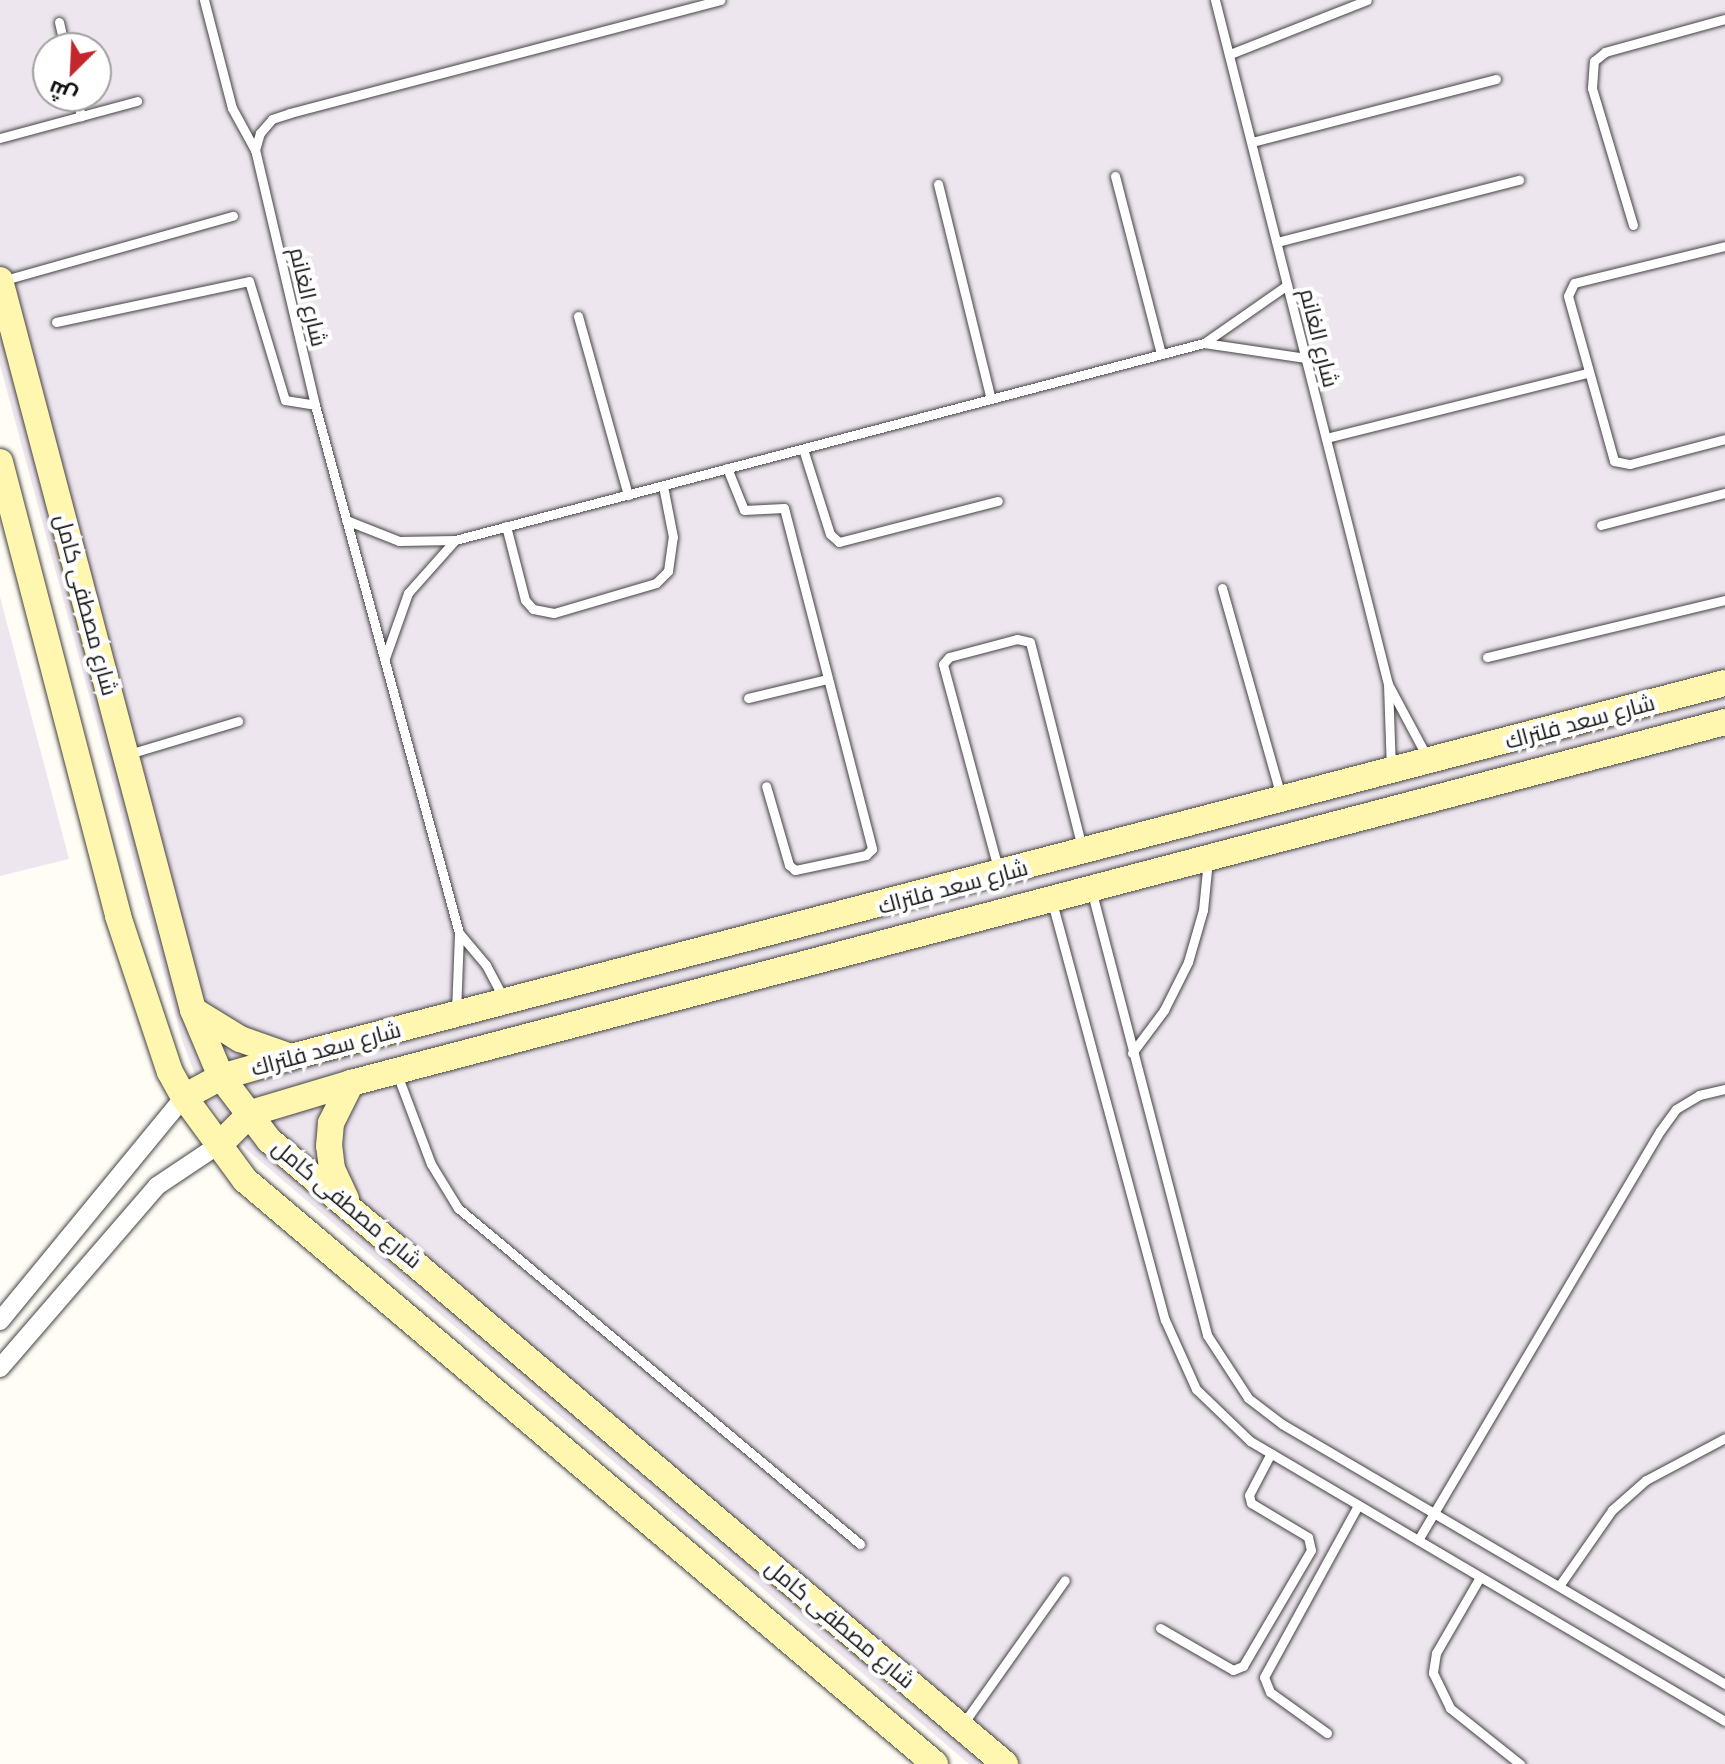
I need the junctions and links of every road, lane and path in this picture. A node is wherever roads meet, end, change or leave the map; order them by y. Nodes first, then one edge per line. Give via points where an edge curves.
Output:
1 (204, 0) edge
2 (720, 0) edge
3 (1215, 0) edge
4 (1367, 0) edge
5 (1725, 19) edge
6 (59, 22) dead end
7 (61, 32) edge
8 (1230, 54) junction
9 (1496, 79) dead end
10 (137, 101) dead end
11 (80, 112) edge
12 (81, 116) junction
13 (0, 138) edge
14 (1252, 142) junction
15 (255, 150) junction
16 (1115, 176) dead end
17 (1519, 180) dead end
18 (938, 184) dead end
19 (233, 216) dead end
20 (1633, 225) dead end
21 (1277, 242) junction
22 (1725, 246) edge
23 (0, 280) edge
24 (1287, 285) junction
25 (578, 316) dead end
26 (56, 322) dead end
27 (1204, 343) junction
28 (1161, 354) junction
29 (1306, 358) junction
30 (1587, 373) junction
31 (991, 399) junction
32 (315, 405) junction
33 (1326, 438) junction
34 (1725, 439) edge
35 (803, 449) junction
36 (0, 462) edge
37 (727, 468) junction
38 (663, 486) junction
39 (1725, 493) edge
40 (628, 495) junction
41 (998, 501) dead end
42 (346, 520) junction
43 (1601, 525) dead end
44 (506, 526) junction
45 (455, 540) junction
46 (1222, 588) dead end
47 (1725, 600) edge
48 (1487, 657) dead end
49 (384, 660) junction
50 (827, 679) junction
51 (1725, 683) edge
52 (1388, 684) junction
53 (748, 698) dead end
54 (238, 721) dead end
55 (1725, 722) edge
56 (126, 755) junction
57 (1429, 762) junction
58 (1392, 771) junction
59 (766, 786) dead end
60 (1439, 796) junction
61 (1282, 800) junction
62 (1404, 806) junction
63 (1083, 852) junction
64 (1208, 857) junction
65 (1041, 864) junction
66 (1000, 875) junction
67 (1091, 887) junction
68 (1051, 899) junction
69 (459, 933) junction
70 (505, 1002) junction
71 (193, 1010) junction
72 (457, 1015) junction
73 (515, 1039) junction
74 (465, 1053) junction
75 (1132, 1053) junction
76 (291, 1057) junction
77 (396, 1071) junction
78 (221, 1077) junction
79 (351, 1083) junction
80 (1725, 1089) edge
81 (184, 1097) junction
82 (251, 1113) junction
83 (220, 1144) junction
84 (353, 1209) junction
85 (92, 1211) junction
86 (116, 1232) junction
87 (0, 1321) edge
88 (0, 1368) edge
89 (1725, 1438) edge
90 (1271, 1453) junction
91 (1358, 1505) junction
92 (1434, 1513) junction
93 (1418, 1540) junction
94 (860, 1544) dead end
95 (1480, 1577) junction
96 (1065, 1580) dead end
97 (1559, 1586) junction
98 (1160, 1628) dead end
99 (1725, 1684) edge
100 (1725, 1721) edge
101 (962, 1727) junction
102 (1327, 1733) dead end
103 (935, 1764) edge
104 (1005, 1764) edge
105 (1520, 1764) edge

1 - 15 lane, شارع الغانم via 232,108
2 - 15 lane via 290,113 272,119
3 - 8 lane, شارع الغانم
4 - 8 lane
5 - 20 lane via 1605,52 1594,61 1592,88
6 - 7 lane
8 - 14 lane, شارع الغانم
9 - 14 lane
10 - 12 lane
11 - 12 lane
12 - 13 lane
14 - 21 lane, شارع الغانم
15 - 32 lane, شارع الغانم
16 - 28 lane
17 - 21 lane
18 - 31 lane
19 - 23 lane
21 - 24 lane, شارع الغانم
22 - 30 lane via 1574,283 1568,304
23 - 56 street, شارع مصطفى كامل
24 - 27 lane
24 - 29 lane, شارع الغانم
25 - 40 lane
26 - 32 lane via 249,281 285,400
27 - 28 lane
27 - 29 lane
28 - 31 lane
29 - 33 lane, شارع الغانم
30 - 33 lane
30 - 34 lane via 1614,461 1630,464
31 - 35 lane
32 - 42 lane, شارع الغانم
33 - 52 lane, شارع الغانم
35 - 37 lane
35 - 41 lane via 830,534 839,542
36 - 81 street, شارع مصطفى كامل via 118,916 170,1072
37 - 38 lane
37 - 50 lane via 744,510 784,508
38 - 40 lane
38 - 44 lane via 674,546 668,571 656,583 554,613 533,609 525,600
39 - 43 lane
40 - 44 lane
42 - 45 lane via 399,541
42 - 49 lane, شارع الغانم
44 - 45 lane
45 - 49 lane via 408,593
46 - 61 lane
47 - 48 lane
49 - 69 lane, شارع الغانم
50 - 53 lane
50 - 59 lane via 872,849 866,855 795,870 789,865
51 - 57 street, شارع سعد فلتراك
52 - 57 lane, شارع الغانم
52 - 58 lane, شارع الغانم via 1386,742
54 - 56 lane
55 - 60 street, شارع سعد فلتراك
56 - 71 street, شارع مصطفى كامل
57 - 58 street, شارع سعد فلتراك
57 - 60 street
58 - 61 street, شارع سعد فلتراك
58 - 62 street
60 - 62 street, شارع سعد فلتراك
61 - 63 street, شارع سعد فلتراك
62 - 64 street, شارع سعد فلتراك
63 - 65 street, شارع سعد فلتراك
63 - 66 lane via 1032,648 1024,638 949,657 943,664
63 - 67 street
64 - 67 street, شارع سعد فلتراك
64 - 75 lane via 1203,910 1188,962 1164,1010
65 - 66 street, شارع سعد فلتراك
65 - 68 street
66 - 70 street, شارع سعد فلتراك
67 - 68 street, شارع سعد فلتراك
67 - 75 lane
68 - 73 street, شارع سعد فلتراك
68 - 90 lane via 1177,1356 1220,1418
69 - 70 lane, شارع الغانم via 486,965
69 - 72 lane, شارع الغانم
70 - 72 street, شارع سعد فلتراك
70 - 73 street
71 - 76 street via 240,1039
71 - 78 street, شارع مصطفى كامل
72 - 74 street
72 - 76 street, شارع سعد فلتراك
73 - 74 street, شارع سعد فلتراك
74 - 77 street, شارع سعد فلتراك
75 - 92 lane via 1196,1299 1225,1368 1248,1398 1282,1424
76 - 78 street, شارع سعد فلتراك
77 - 79 street, شارع سعد فلتراك
77 - 94 lane via 431,1164 458,1208
78 - 81 street, شارع سعد فلتراك
78 - 82 street, شارع مصطفى كامل
79 - 82 street, شارع سعد فلتراك
79 - 84 street via 335,1113 329,1146 336,1179
80 - 92 lane via 1688,1102 1660,1131
81 - 83 street, شارع مصطفى كامل
81 - 85 street
82 - 83 street, شارع سعد فلتراك
82 - 84 street, شارع مصطفى كامل via 269,1140
83 - 86 street via 157,1186
83 - 103 street, شارع مصطفى كامل via 245,1180
84 - 101 street, شارع مصطفى كامل
85 - 86 street
85 - 87 street
86 - 88 street
89 - 97 lane via 1659,1471 1612,1510
90 - 91 lane
90 - 98 lane via 1249,1495 1251,1503 1308,1537 1311,1550 1243,1666 1233,1670
91 - 93 lane
91 - 102 lane via 1264,1677 1270,1692
92 - 93 lane
92 - 97 lane
93 - 95 lane
95 - 100 lane
95 - 105 lane via 1436,1653 1433,1673 1450,1708
96 - 101 lane
97 - 99 lane
101 - 104 street, شارع مصطفى كامل

